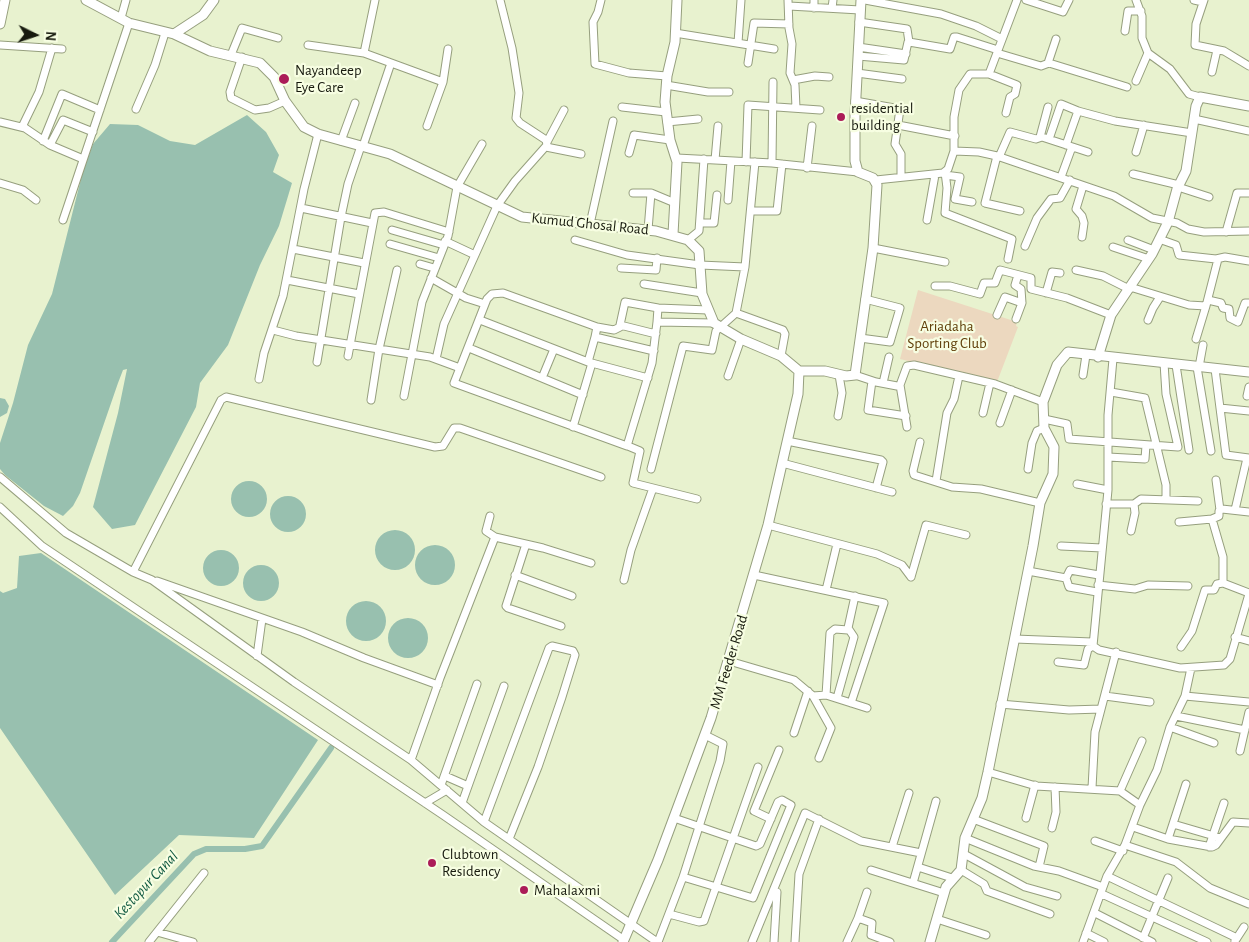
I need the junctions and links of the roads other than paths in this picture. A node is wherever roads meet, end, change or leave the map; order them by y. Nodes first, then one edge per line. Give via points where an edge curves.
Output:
1 (5, 0) edge
2 (86, 0) edge
3 (126, 0) edge
4 (214, 0) edge
5 (375, 0) edge
6 (500, 0) edge
7 (600, 0) edge
8 (677, 0) edge
9 (741, 0) edge
10 (863, 0) edge
11 (1017, 0) edge
12 (1026, 0) edge
13 (1069, 0) edge
14 (1136, 0) edge
15 (1194, 0) edge
16 (1204, 1) edge
17 (788, 3) edge
18 (814, 4) edge
19 (832, 4) edge
20 (860, 10) junction
21 (1141, 11) junction
22 (125, 21) junction
23 (859, 22) junction
24 (0, 24) edge
25 (789, 24) junction
26 (1125, 31) dead end
27 (676, 33) junction
28 (170, 34) junction
29 (278, 38) dead end
30 (1002, 38) junction
31 (1056, 39) dead end
32 (908, 42) junction
33 (738, 43) junction
34 (0, 44) edge
35 (308, 45) dead end
36 (751, 45) junction
37 (52, 48) junction
38 (62, 49) dead end
39 (448, 49) dead end
40 (774, 49) dead end
41 (1217, 50) junction
42 (858, 52) junction
43 (998, 52) junction
44 (364, 53) junction
45 (1148, 53) junction
46 (231, 55) junction
47 (242, 57) junction
48 (391, 63) junction
49 (748, 63) dead end
50 (1048, 63) junction
51 (1249, 66) edge
52 (1212, 72) dead end
53 (858, 73) junction
54 (989, 74) junction
55 (828, 77) dead end
56 (902, 79) dead end
57 (794, 80) junction
58 (666, 81) junction
59 (1136, 81) dead end
60 (442, 82) junction
61 (773, 82) dead end
62 (1127, 87) dead end
63 (730, 92) dead end
64 (1200, 97) junction
65 (856, 100) junction
66 (285, 101) junction
67 (356, 103) dead end
68 (1249, 106) edge
69 (622, 107) dead end
70 (773, 107) junction
71 (1048, 107) dead end
72 (796, 108) junction
73 (100, 110) junction
74 (136, 110) dead end
75 (564, 110) dead end
76 (820, 110) dead end
77 (1078, 111) junction
78 (1006, 113) dead end
79 (666, 117) junction
80 (698, 119) dead end
81 (1194, 119) junction
82 (0, 122) edge
83 (613, 122) dead end
84 (1144, 125) junction
85 (427, 126) dead end
86 (718, 126) dead end
87 (812, 126) dead end
88 (898, 126) junction
89 (22, 127) junction
90 (1249, 131) edge
91 (93, 132) junction
92 (1192, 133) junction
93 (318, 134) junction
94 (955, 136) junction
95 (1040, 137) junction
96 (1049, 139) junction
97 (670, 140) junction
98 (43, 141) junction
99 (341, 141) junction
100 (482, 144) dead end
101 (50, 145) junction
102 (547, 145) junction
103 (362, 146) junction
104 (1069, 146) junction
105 (954, 151) junction
106 (1088, 152) dead end
107 (1136, 152) dead end
108 (629, 153) dead end
109 (581, 154) dead end
110 (998, 156) junction
111 (83, 158) junction
112 (677, 158) junction
113 (704, 159) junction
114 (715, 160) junction
115 (731, 161) junction
116 (746, 162) junction
117 (755, 162) junction
118 (772, 164) junction
119 (782, 164) junction
120 (807, 168) junction
121 (858, 172) junction
122 (945, 173) junction
123 (935, 174) junction
124 (1134, 174) dead end
125 (900, 176) junction
126 (1061, 177) junction
127 (876, 180) junction
128 (1070, 180) junction
129 (0, 183) edge
130 (1083, 186) junction
131 (1178, 186) junction
132 (457, 187) junction
133 (633, 193) dead end
134 (1249, 193) edge
135 (651, 194) junction
136 (717, 195) dead end
137 (1208, 197) dead end
138 (36, 200) dead end
139 (728, 200) dead end
140 (972, 202) dead end
141 (675, 203) junction
142 (497, 206) junction
143 (300, 208) junction
144 (752, 211) junction
145 (1020, 211) dead end
146 (341, 215) junction
147 (63, 220) dead end
148 (927, 220) dead end
149 (1168, 222) junction
150 (372, 223) junction
151 (700, 223) junction
152 (590, 224) junction
153 (392, 230) dead end
154 (648, 230) junction
155 (1249, 231) edge
156 (448, 232) junction
157 (1226, 232) junction
158 (673, 234) junction
159 (1082, 237) dead end
160 (1160, 239) junction
161 (575, 240) dead end
162 (688, 240) junction
163 (1128, 240) dead end
164 (445, 243) junction
165 (390, 244) dead end
166 (1025, 246) dead end
167 (1113, 247) dead end
168 (873, 248) junction
169 (293, 249) junction
170 (1154, 250) junction
171 (475, 255) junction
172 (335, 257) junction
173 (439, 258) junction
174 (657, 258) junction
175 (1008, 259) dead end
176 (1149, 259) junction
177 (1218, 259) junction
178 (1249, 261) edge
179 (946, 262) dead end
180 (364, 263) junction
181 (420, 264) dead end
182 (700, 264) junction
183 (745, 267) junction
184 (434, 268) junction
185 (621, 268) dead end
186 (397, 270) dead end
187 (1076, 270) dead end
188 (1060, 273) dead end
189 (1018, 275) junction
190 (431, 278) junction
191 (287, 280) junction
192 (644, 284) dead end
193 (935, 286) dead end
194 (1130, 288) junction
195 (328, 289) junction
196 (702, 293) junction
197 (1046, 293) junction
198 (359, 294) junction
199 (459, 294) junction
200 (1160, 297) junction
201 (865, 299) junction
202 (1022, 303) junction
203 (1207, 303) junction
204 (1249, 303) edge
205 (485, 304) junction
206 (658, 308) junction
207 (708, 310) junction
208 (736, 313) junction
209 (997, 315) dead end
210 (1111, 315) junction
211 (1016, 319) dead end
212 (480, 320) junction
213 (1148, 320) dead end
214 (657, 322) junction
215 (717, 325) junction
216 (597, 327) junction
217 (620, 327) junction
218 (273, 330) junction
219 (656, 334) junction
220 (596, 337) junction
221 (860, 338) junction
222 (741, 339) junction
223 (1196, 339) dead end
224 (319, 340) junction
225 (349, 344) junction
226 (1203, 345) dead end
227 (469, 348) junction
228 (379, 349) junction
229 (554, 349) junction
230 (654, 351) junction
231 (411, 353) junction
232 (1086, 355) junction
233 (348, 356) dead end
234 (781, 356) junction
235 (889, 356) dead end
236 (1098, 356) junction
237 (436, 359) junction
238 (1113, 359) junction
239 (317, 362) dead end
240 (590, 362) junction
241 (1164, 363) junction
242 (1176, 365) junction
243 (1198, 367) junction
244 (460, 368) junction
245 (1215, 369) junction
246 (800, 371) junction
247 (1249, 372) edge
248 (839, 375) junction
249 (855, 375) junction
250 (1083, 375) dead end
251 (728, 376) dead end
252 (959, 376) junction
253 (542, 378) junction
254 (648, 378) junction
255 (259, 379) dead end
256 (872, 381) junction
257 (883, 383) junction
258 (990, 383) junction
259 (900, 385) junction
260 (1249, 387) edge
261 (1012, 390) junction
262 (1111, 392) junction
263 (583, 394) junction
264 (404, 396) dead end
265 (1247, 396) dead end
266 (371, 400) dead end
267 (1043, 402) junction
268 (1220, 408) junction
269 (1249, 411) edge
270 (983, 413) dead end
271 (838, 416) dead end
272 (906, 416) junction
273 (1000, 422) dead end
274 (1044, 423) junction
275 (907, 427) dead end
276 (573, 428) junction
277 (787, 441) junction
278 (1107, 441) junction
279 (920, 442) dead end
280 (1146, 445) junction
281 (628, 446) junction
282 (1155, 446) junction
283 (1190, 450) dead end
284 (1211, 451) dead end
285 (1108, 457) junction
286 (1248, 458) edge
287 (782, 463) junction
288 (651, 469) dead end
289 (1028, 469) dead end
290 (0, 477) edge
291 (601, 477) dead end
292 (1216, 480) dead end
293 (936, 482) junction
294 (1077, 484) dead end
295 (653, 488) junction
296 (876, 488) junction
297 (1108, 490) junction
298 (892, 492) dead end
299 (698, 499) dead end
300 (1166, 500) junction
301 (1198, 501) dead end
302 (1040, 503) junction
303 (1106, 504) junction
304 (1134, 504) junction
305 (0, 507) edge
306 (1220, 510) junction
307 (1235, 510) junction
308 (1249, 512) edge
309 (490, 516) dead end
310 (1212, 519) junction
311 (1179, 522) dead end
312 (768, 525) junction
313 (1132, 531) dead end
314 (966, 535) dead end
315 (495, 537) junction
316 (526, 544) junction
317 (837, 544) junction
318 (1060, 546) dead end
319 (1102, 548) junction
320 (591, 563) dead end
321 (1028, 571) junction
322 (133, 572) junction
323 (515, 575) junction
324 (1100, 575) junction
325 (754, 576) junction
326 (1066, 578) junction
327 (152, 580) junction
328 (624, 580) dead end
329 (1223, 583) junction
330 (1188, 586) dead end
331 (1098, 589) junction
332 (826, 590) junction
333 (1249, 593) edge
334 (572, 596) dead end
335 (855, 596) junction
336 (262, 619) junction
337 (562, 626) dead end
338 (848, 630) junction
339 (1235, 637) junction
340 (1015, 639) junction
341 (1249, 641) edge
342 (1092, 644) junction
343 (1181, 646) dead end
344 (1116, 652) junction
345 (257, 656) junction
346 (729, 661) junction
347 (1058, 662) dead end
348 (1191, 668) junction
349 (438, 684) junction
350 (477, 684) dead end
351 (504, 686) dead end
352 (811, 694) junction
353 (826, 695) junction
354 (1105, 696) junction
355 (1185, 696) junction
356 (837, 698) junction
357 (851, 702) junction
358 (1150, 702) dead end
359 (1249, 702) edge
360 (1000, 704) junction
361 (867, 708) dead end
362 (1101, 709) junction
363 (1249, 712) edge
364 (1176, 716) junction
365 (1170, 727) junction
366 (1247, 729) edge
367 (794, 733) dead end
368 (705, 735) junction
369 (1142, 741) dead end
370 (1214, 743) dead end
371 (779, 750) dead end
372 (1240, 751) dead end
373 (819, 758) dead end
374 (411, 760) junction
375 (758, 766) dead end
376 (988, 772) junction
377 (445, 776) junction
378 (1186, 784) dead end
379 (441, 785) junction
380 (468, 786) junction
381 (1034, 786) junction
382 (1055, 787) junction
383 (1092, 788) junction
384 (447, 790) junction
385 (1120, 791) junction
386 (909, 793) dead end
387 (936, 801) dead end
388 (425, 803) junction
389 (462, 803) junction
390 (1224, 803) dead end
391 (1140, 805) junction
392 (674, 818) junction
393 (1026, 818) dead end
394 (771, 819) junction
395 (819, 819) junction
396 (973, 819) junction
397 (484, 822) junction
398 (1173, 824) junction
399 (1249, 824) edge
400 (699, 826) junction
401 (1132, 827) junction
402 (1052, 828) dead end
403 (1213, 834) junction
404 (733, 838) junction
405 (965, 838) junction
406 (1221, 838) junction
407 (509, 839) junction
408 (1168, 839) junction
409 (1095, 841) dead end
410 (1209, 846) junction
411 (892, 847) junction
412 (1124, 848) junction
413 (921, 854) junction
414 (964, 854) junction
415 (918, 866) junction
416 (1039, 867) junction
417 (871, 870) dead end
418 (961, 870) junction
419 (204, 873) dead end
420 (1107, 876) junction
421 (682, 877) junction
422 (952, 878) junction
423 (1168, 878) dead end
424 (913, 883) junction
425 (715, 887) junction
426 (1102, 890) junction
427 (777, 892) dead end
428 (868, 892) dead end
429 (944, 893) junction
430 (1057, 896) dead end
431 (1158, 899) junction
432 (1249, 904) edge
433 (1095, 913) junction
434 (669, 914) junction
435 (1050, 914) dead end
436 (1151, 916) junction
437 (858, 918) junction
438 (937, 919) junction
439 (632, 924) junction
440 (1244, 927) dead end
441 (157, 932) junction
442 (1086, 933) junction
443 (986, 935) dead end
444 (1139, 938) edge
445 (1236, 940) edge
446 (623, 941) edge
447 (149, 942) edge
448 (193, 942) edge
449 (658, 942) edge
450 (752, 942) edge
451 (774, 942) edge
452 (795, 942) edge
453 (847, 942) edge
454 (890, 942) edge
455 (930, 942) edge
456 (1083, 942) edge
457 (1104, 942) edge
458 (1152, 942) edge
459 (1207, 942) edge

1 - 24 street
2 - 22 street, Kumud Ghosal Road
3 - 22 street
4 - 28 street via 202,15
5 - 44 street
6 - 102 street via 519,93 516,118
7 - 58 street via 592,22 595,64
8 - 27 street
9 - 33 street
10 - 20 street
10 - 30 street via 941,14
11 - 30 street
12 - 13 street via 1063,12
14 - 21 street
15 - 16 street
16 - 41 street via 1196,24 1195,44 1199,48
17 - 18 street
17 - 25 street
18 - 19 street
19 - 20 street
20 - 23 street
21 - 26 street via 1128,11
21 - 45 street via 1142,38
22 - 28 street, Kumud Ghosal Road
22 - 73 street
23 - 32 street via 907,29
23 - 42 street
25 - 36 street via 754,23
25 - 57 street via 792,44 790,73
27 - 33 street
27 - 58 street
28 - 46 street, Kumud Ghosal Road via 210,51
28 - 74 street
29 - 46 street via 242,28
30 - 43 street
31 - 50 street
32 - 42 street via 905,59 902,60
32 - 43 street via 949,49 957,37
33 - 36 street
34 - 37 street
35 - 44 street
36 - 40 street
36 - 49 street
37 - 38 street
37 - 89 street via 38,92
39 - 60 street
41 - 51 street via 1228,52
41 - 52 street
42 - 53 street
43 - 50 street via 1041,66
43 - 54 street
44 - 48 street
45 - 59 street
45 - 64 street via 1170,70 1189,94
46 - 47 street, Kumud Ghosal Road
47 - 66 street, Kumud Ghosal Road via 264,66 274,77
47 - 66 street via 230,92 231,98 255,110
48 - 60 street
48 - 103 street
50 - 62 street
53 - 56 street
53 - 65 street
54 - 78 street via 1017,85
54 - 94 street via 970,74 965,79 954,116
55 - 57 street
57 - 72 street
58 - 63 street via 703,92
58 - 79 street
60 - 85 street
61 - 70 street
64 - 68 street
64 - 81 street
65 - 88 street via 899,108
65 - 121 street via 855,160
66 - 93 street, Kumud Ghosal Road via 300,124
67 - 99 street
69 - 79 street
70 - 72 street
70 - 116 street via 748,106
70 - 118 street
71 - 95 street
72 - 76 street
73 - 91 street
73 - 98 street via 62,94
75 - 102 street
77 - 84 street
77 - 96 street via 1060,105
77 - 104 street
79 - 80 street
79 - 97 street
81 - 90 street
81 - 92 street
82 - 89 street
83 - 152 street
84 - 92 street
84 - 107 street
86 - 114 street
87 - 120 street
88 - 94 street
88 - 125 street via 896,144 901,154
89 - 98 street
91 - 101 street via 63,120
91 - 111 street
92 - 131 street via 1186,171
93 - 99 street, Kumud Ghosal Road
93 - 143 street
94 - 105 street
95 - 96 street
95 - 110 street via 1036,139 1010,132
96 - 104 street
97 - 108 street via 634,135
97 - 112 street
98 - 101 street
99 - 103 street, Kumud Ghosal Road
100 - 132 street
101 - 111 street
102 - 109 street
102 - 142 street
103 - 132 street, Kumud Ghosal Road via 390,154
103 - 146 street
104 - 106 street
104 - 126 street
105 - 110 street
105 - 122 street
110 - 126 street
110 - 145 street via 985,203
111 - 147 street
112 - 113 street
112 - 141 street
113 - 114 street
113 - 151 street
114 - 115 street
115 - 116 street
115 - 139 street
116 - 117 street
117 - 118 street
117 - 144 street
118 - 119 street
119 - 120 street
119 - 144 street via 777,210
120 - 121 street
121 - 127 street
122 - 123 street
122 - 140 street via 960,177 955,199
122 - 175 street via 945,213 1012,239
123 - 125 street
123 - 148 street
124 - 131 street
125 - 127 street
126 - 128 street
127 - 168 street
128 - 130 street
128 - 166 street via 1060,198 1051,199 1036,218
129 - 138 street via 23,190
130 - 149 street via 1116,197 1134,209
130 - 159 street via 1076,209 1084,223
131 - 137 street
131 - 149 street
132 - 142 street, Kumud Ghosal Road
132 - 156 street
133 - 135 street
134 - 157 street via 1237,193
135 - 141 street
135 - 154 street
136 - 151 street via 714,223
141 - 158 street
142 - 152 street, Kumud Ghosal Road via 525,218
142 - 171 street
143 - 146 street
143 - 169 street
144 - 183 street
146 - 150 street
146 - 172 street
149 - 157 street via 1204,232
149 - 160 street
150 - 156 street via 374,213 378,211
150 - 180 street
151 - 162 street via 699,232
152 - 154 street, Kumud Ghosal Road
153 - 164 street
154 - 158 street, Kumud Ghosal Road
155 - 157 street
156 - 164 street
158 - 162 street, Kumud Ghosal Road
160 - 170 street
160 - 177 street via 1176,245 1179,255
161 - 174 street via 627,255
162 - 182 street via 698,251
163 - 170 street
164 - 171 street
164 - 173 street
165 - 173 street
167 - 176 street
168 - 179 street
168 - 201 street
169 - 172 street
169 - 191 street
170 - 176 street
171 - 199 street
172 - 180 street
172 - 195 street
173 - 184 street
174 - 182 street
174 - 185 street via 656,270
176 - 194 street
177 - 178 street via 1225,256
177 - 203 street
180 - 198 street
181 - 184 street
182 - 183 street
182 - 196 street
183 - 208 street
184 - 190 street
186 - 228 street
187 - 194 street via 1103,276
188 - 197 street via 1052,272
189 - 193 street via 999,270 995,283 984,283 980,294 950,286
189 - 197 street via 1031,278 1030,288
189 - 202 street via 1015,285 1021,289
190 - 199 street
190 - 231 street via 422,302
191 - 195 street
191 - 218 street
192 - 196 street
194 - 200 street
194 - 210 street
195 - 198 street
195 - 224 street
196 - 207 street
197 - 210 street
198 - 225 street
199 - 205 street
199 - 237 street via 444,324
200 - 203 street via 1189,305
200 - 213 street
201 - 221 street
201 - 221 street via 900,308 890,342
202 - 209 street via 1004,297
202 - 211 street
203 - 204 street via 1221,303 1223,308 1229,309 1230,318 1238,322 1245,303
203 - 223 street
205 - 212 street
205 - 216 street via 492,294 503,293
206 - 207 street
206 - 214 street
206 - 217 street via 625,302
207 - 215 street
208 - 215 street via 722,328
208 - 234 street via 783,330
210 - 236 street
212 - 227 street
212 - 229 street
214 - 215 street
214 - 219 street
215 - 222 street
215 - 288 street via 711,351 683,346
216 - 217 street via 614,330
216 - 220 street
217 - 219 street
218 - 224 street
218 - 255 street
219 - 230 street
220 - 230 street
220 - 240 street
221 - 249 street
222 - 234 street
222 - 251 street
224 - 225 street
224 - 239 street
225 - 228 street
225 - 233 street
226 - 243 street
227 - 244 street
227 - 253 street
228 - 231 street
228 - 266 street
229 - 240 street
229 - 253 street
230 - 254 street
231 - 237 street
231 - 264 street
232 - 236 street
232 - 250 street
232 - 267 street via 1064,354 1055,368
234 - 246 street
235 - 257 street
236 - 238 street
237 - 244 street
238 - 241 street
238 - 262 street
240 - 254 street
240 - 263 street
241 - 242 street
241 - 282 street via 1166,394 1178,446
242 - 243 street
242 - 283 street
243 - 245 street
243 - 284 street
244 - 276 street via 455,384
245 - 247 street
245 - 268 street
246 - 248 street via 825,371
246 - 277 street, MM Feeder Road
248 - 249 street
248 - 271 street via 842,393
249 - 256 street
252 - 258 street
252 - 259 street via 909,364
252 - 293 street via 947,413
253 - 263 street
254 - 281 street
256 - 257 street
256 - 272 street via 868,410
257 - 259 street
258 - 261 street
258 - 270 street
259 - 272 street
260 - 265 street
261 - 267 street
261 - 273 street
262 - 278 street
262 - 282 street via 1145,398
263 - 276 street
267 - 274 street
268 - 269 street
268 - 286 street via 1226,455
272 - 275 street
274 - 278 street via 1067,424 1069,438
274 - 289 street via 1032,443
274 - 302 street via 1055,461
276 - 281 street
277 - 287 street, MM Feeder Road
277 - 296 street via 881,460
278 - 280 street
278 - 285 street
279 - 293 street via 913,474
280 - 282 street
280 - 285 street via 1145,459
281 - 295 street via 640,452 632,482
282 - 300 street via 1166,485
285 - 297 street
286 - 307 street
287 - 296 street
287 - 312 street, MM Feeder Road
290 - 322 street via 66,533
291 - 322 street via 460,428 454,428 443,446 435,447 226,396
292 - 306 street
293 - 302 street
294 - 297 street
295 - 299 street
295 - 328 street
296 - 298 street
297 - 303 street
300 - 301 street
300 - 304 street via 1141,499
302 - 321 street
303 - 304 street
303 - 319 street
304 - 313 street via 1136,513
305 - 388 street via 42,546
306 - 307 street
306 - 310 street via 1219,516
307 - 308 street
309 - 315 street via 486,531
310 - 311 street
310 - 329 street via 1223,557
312 - 317 street
312 - 325 street, MM Feeder Road
314 - 317 street via 926,525 911,577 902,564
315 - 316 street
315 - 349 street
316 - 320 street
316 - 323 street
317 - 332 street
318 - 319 street
319 - 324 street
321 - 326 street
321 - 340 street
322 - 327 street
323 - 334 street
323 - 337 street via 506,601 508,608
324 - 326 street via 1070,570
324 - 331 street
325 - 332 street
325 - 346 street, MM Feeder Road
326 - 331 street via 1069,586
327 - 336 street
327 - 345 street
329 - 333 street
329 - 343 street via 1217,584 1214,590 1205,590 1192,631
330 - 331 street
331 - 342 street
332 - 335 street
333 - 339 street
335 - 338 street
335 - 357 street via 884,605
336 - 345 street
336 - 349 street
338 - 353 street via 835,629 830,633
338 - 356 street via 854,637
339 - 341 street
339 - 348 street via 1227,664
340 - 342 street
340 - 360 street
342 - 344 street via 1099,650
342 - 347 street via 1084,664
344 - 348 street via 1167,666
344 - 354 street
345 - 374 street
346 - 352 street via 788,678
346 - 368 street, MM Feeder Road
348 - 355 street
349 - 374 street
350 - 377 street
351 - 380 street
352 - 353 street
352 - 367 street
352 - 373 street via 831,728
353 - 356 street
354 - 358 street
354 - 362 street
355 - 359 street
355 - 364 street
356 - 357 street
357 - 361 street
360 - 362 street via 1069,710
360 - 376 street
362 - 383 street via 1095,732
363 - 366 street
364 - 365 street
364 - 366 street
365 - 370 street
365 - 391 street via 1157,770
366 - 372 street
368 - 392 street, MM Feeder Road
368 - 400 street via 721,742 723,747
369 - 385 street
371 - 394 street via 754,810
374 - 379 street
375 - 404 street
376 - 381 street
376 - 396 street
377 - 379 street
377 - 380 street
378 - 398 street
379 - 384 street
380 - 389 street
381 - 382 street
381 - 393 street
382 - 383 street
382 - 402 street via 1056,812
383 - 385 street
384 - 388 street
384 - 389 street
385 - 391 street
386 - 411 street
387 - 413 street
388 - 446 street
389 - 397 street
390 - 403 street
391 - 401 street
392 - 400 street
392 - 439 street, MM Feeder Road
394 - 404 street via 758,846
394 - 425 street via 780,800 791,805 754,898
395 - 411 street via 861,841
395 - 450 street via 805,813
395 - 452 street via 799,874
396 - 405 street
396 - 416 street via 1044,846
397 - 407 street
397 - 407 street via 549,648 573,650 575,655 562,697
398 - 403 street
398 - 408 street
399 - 406 street via 1233,822
400 - 404 street
400 - 421 street
401 - 408 street
401 - 412 street
403 - 406 street
403 - 410 street
404 - 425 street
405 - 414 street
405 - 416 street
406 - 410 street via 1215,846
407 - 439 street
408 - 410 street
409 - 412 street
411 - 413 street
412 - 420 street
412 - 432 street via 1176,862 1210,888
413 - 415 street
414 - 418 street
414 - 430 street via 1025,887
415 - 422 street
415 - 424 street
416 - 426 street via 1059,871
417 - 424 street
418 - 422 street
418 - 435 street via 984,884 987,891
419 - 441 street
420 - 426 street
420 - 431 street
421 - 425 street
421 - 434 street
422 - 429 street
423 - 431 street
424 - 429 street
425 - 434 street via 703,922
426 - 433 street
426 - 436 street
427 - 451 street
428 - 437 street
429 - 438 street
431 - 436 street
431 - 445 street
433 - 442 street
433 - 444 street
434 - 449 street
436 - 444 street
436 - 459 street
437 - 453 street
437 - 454 street via 872,923 871,935
438 - 443 street
438 - 455 street
439 - 446 street, MM Feeder Road
439 - 449 street
440 - 445 street
441 - 447 street
441 - 448 street
442 - 456 street
442 - 457 street
444 - 458 street

